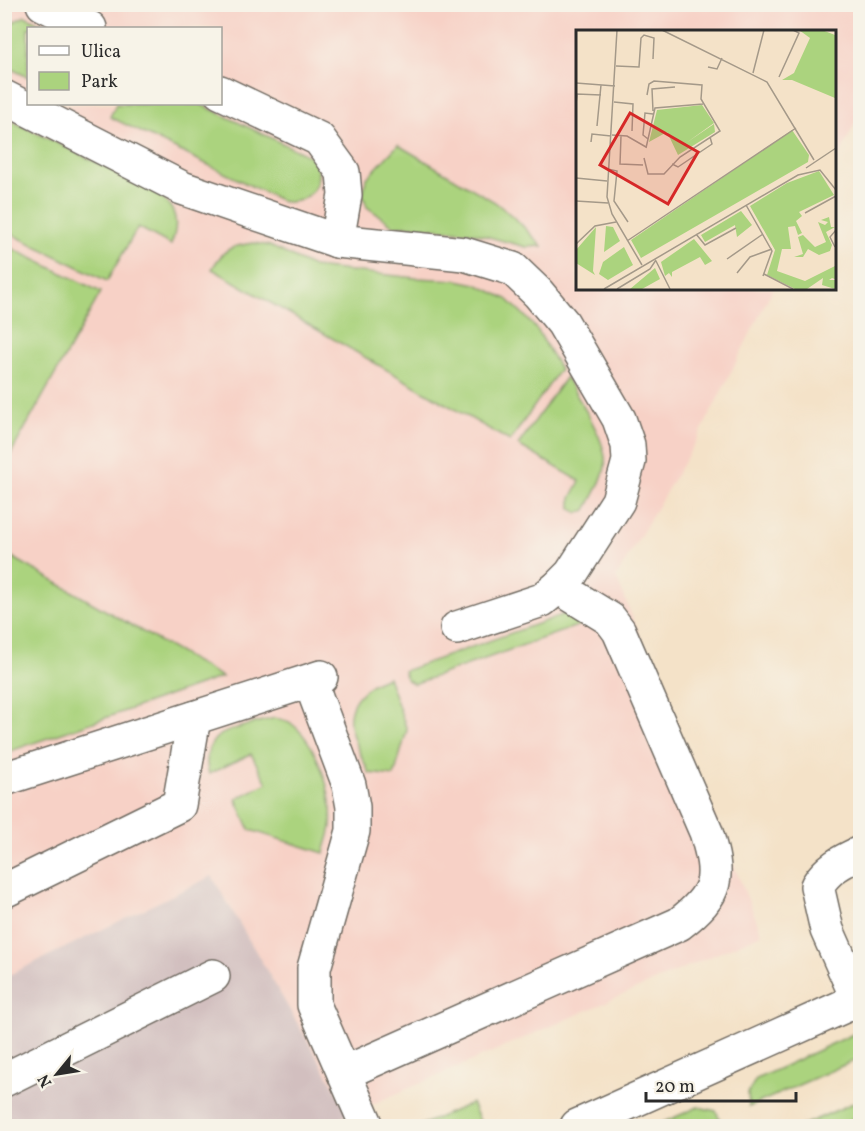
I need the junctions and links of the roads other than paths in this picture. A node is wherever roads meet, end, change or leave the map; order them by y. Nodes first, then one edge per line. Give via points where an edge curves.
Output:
1 (43, 4) edge
2 (88, 27) edge
3 (222, 93) edge
4 (4, 97) edge
5 (337, 242) junction
6 (558, 587) junction
7 (458, 628) dead end
8 (194, 718) junction
9 (4, 779) edge
10 (861, 853) edge
11 (4, 891) edge
12 (213, 976) dead end
13 (859, 999) edge
14 (344, 1074) junction
15 (4, 1080) edge
16 (367, 1126) edge
17 (577, 1126) edge

1 - 2 street
3 - 5 street via 318,139 343,172 345,195
4 - 5 street via 182,188
5 - 6 street via 464,254 513,269 563,323 619,419 629,461 618,501 571,574
6 - 7 street via 542,600
6 - 14 street via 610,619 619,631 706,832 714,860 713,886 703,903 679,924
8 - 9 street
8 - 11 street via 179,805
8 - 14 street via 315,679 350,784 353,807 353,831 314,969 313,985 314,1005
10 - 13 street via 835,866 817,886 827,930
12 - 15 street
13 - 17 street
14 - 16 street

